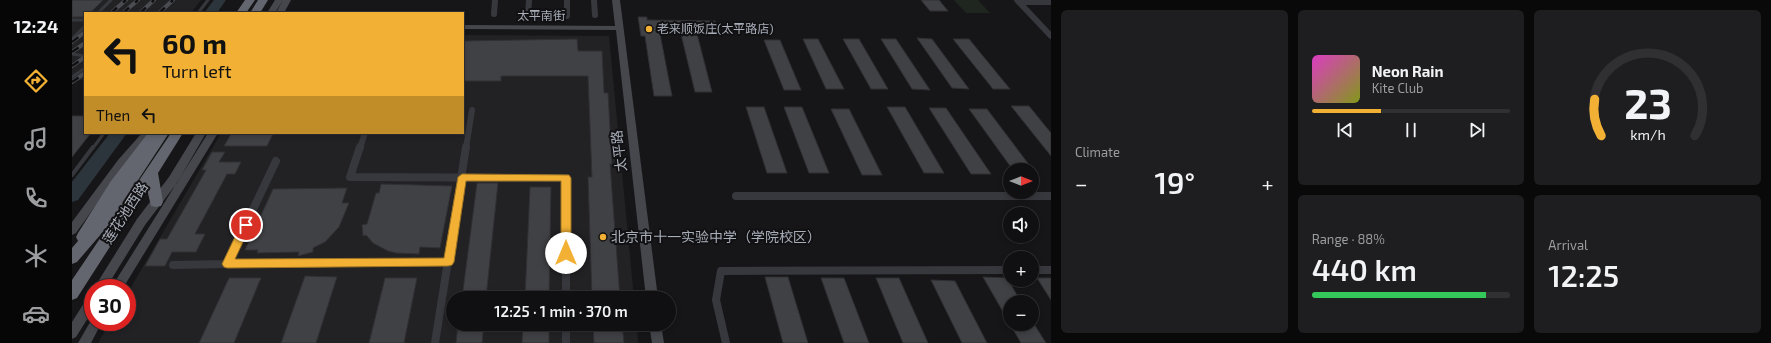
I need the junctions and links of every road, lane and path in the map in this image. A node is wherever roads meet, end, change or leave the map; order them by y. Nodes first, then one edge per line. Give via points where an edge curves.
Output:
1 (111, 0) edge
2 (208, 0) edge
3 (250, 0) edge
4 (263, 0) edge
5 (279, 0) edge
6 (288, 0) edge
7 (495, 0) edge
8 (529, 0) edge
9 (567, 0) edge
10 (594, 0) edge
11 (616, 0) edge
12 (1018, 1) edge
13 (1051, 2) edge
14 (99, 12) edge
15 (199, 12) edge
16 (242, 12) edge
17 (256, 12) edge
18 (272, 12) edge
19 (281, 12) edge
20 (494, 14) dead end
21 (528, 14) dead end
22 (595, 15) dead end
23 (567, 16) dead end
24 (72, 20) edge
25 (84, 20) edge
26 (84, 27) edge
27 (464, 27) edge
28 (619, 28) junction
29 (1051, 36) edge
30 (72, 39) edge
31 (72, 54) edge
32 (84, 56) edge
33 (84, 69) edge
34 (72, 77) edge
35 (472, 110) dead end
36 (103, 134) edge
37 (146, 134) edge
38 (153, 134) edge
39 (162, 134) edge
40 (176, 134) edge
41 (200, 134) edge
42 (212, 134) edge
43 (365, 134) edge
44 (276, 161) dead end
45 (152, 172) junction
46 (72, 175) edge
47 (462, 177) junction
48 (736, 196) dead end
49 (1051, 196) edge
50 (156, 202) junction
51 (170, 202) junction
52 (72, 230) edge
53 (72, 257) edge
54 (448, 262) junction
55 (227, 264) junction
56 (173, 265) dead end
57 (1003, 270) edge
58 (1039, 270) edge
59 (1051, 270) edge
60 (106, 279) edge
61 (122, 279) edge
62 (566, 291) edge
63 (651, 291) edge
64 (72, 293) edge
65 (84, 314) edge
66 (91, 331) edge
67 (566, 331) edge
68 (656, 331) edge
69 (72, 333) edge
70 (84, 343) edge
71 (435, 343) edge
72 (566, 343) edge
73 (658, 343) edge
74 (726, 343) edge

1 - 14 lane
2 - 15 lane
3 - 16 highway
4 - 17 highway
5 - 18 street
6 - 19 street
7 - 20 street
8 - 21 street
9 - 23 street
10 - 22 street
11 - 28 street, 太平路
12 - 13 street
12 - 29 street
24 - 25 lane
26 - 30 lane
27 - 28 street, 太平南街
28 - 63 street, 太平路
31 - 32 lane
33 - 34 lane
35 - 47 street
36 - 46 lane
37 - 52 street
38 - 53 highway, 莲花池西路 via 129,163 102,203
39 - 53 highway, 莲花池西路 via 103,222
40 - 45 highway, 莲花池西路
41 - 50 street, 莲花池西路 via 173,180
42 - 51 street
43 - 47 street via 350,177
44 - 55 street
45 - 50 highway
45 - 64 highway, 莲花池西路
47 - 54 street
47 - 62 street via 566,178
48 - 49 street
50 - 51 street
50 - 60 street, 莲花池西路
51 - 61 street
54 - 55 street
54 - 71 street
55 - 56 street
57 - 74 street via 720,270 716,300
58 - 59 street
65 - 69 street
66 - 70 street
67 - 72 street
68 - 73 street

